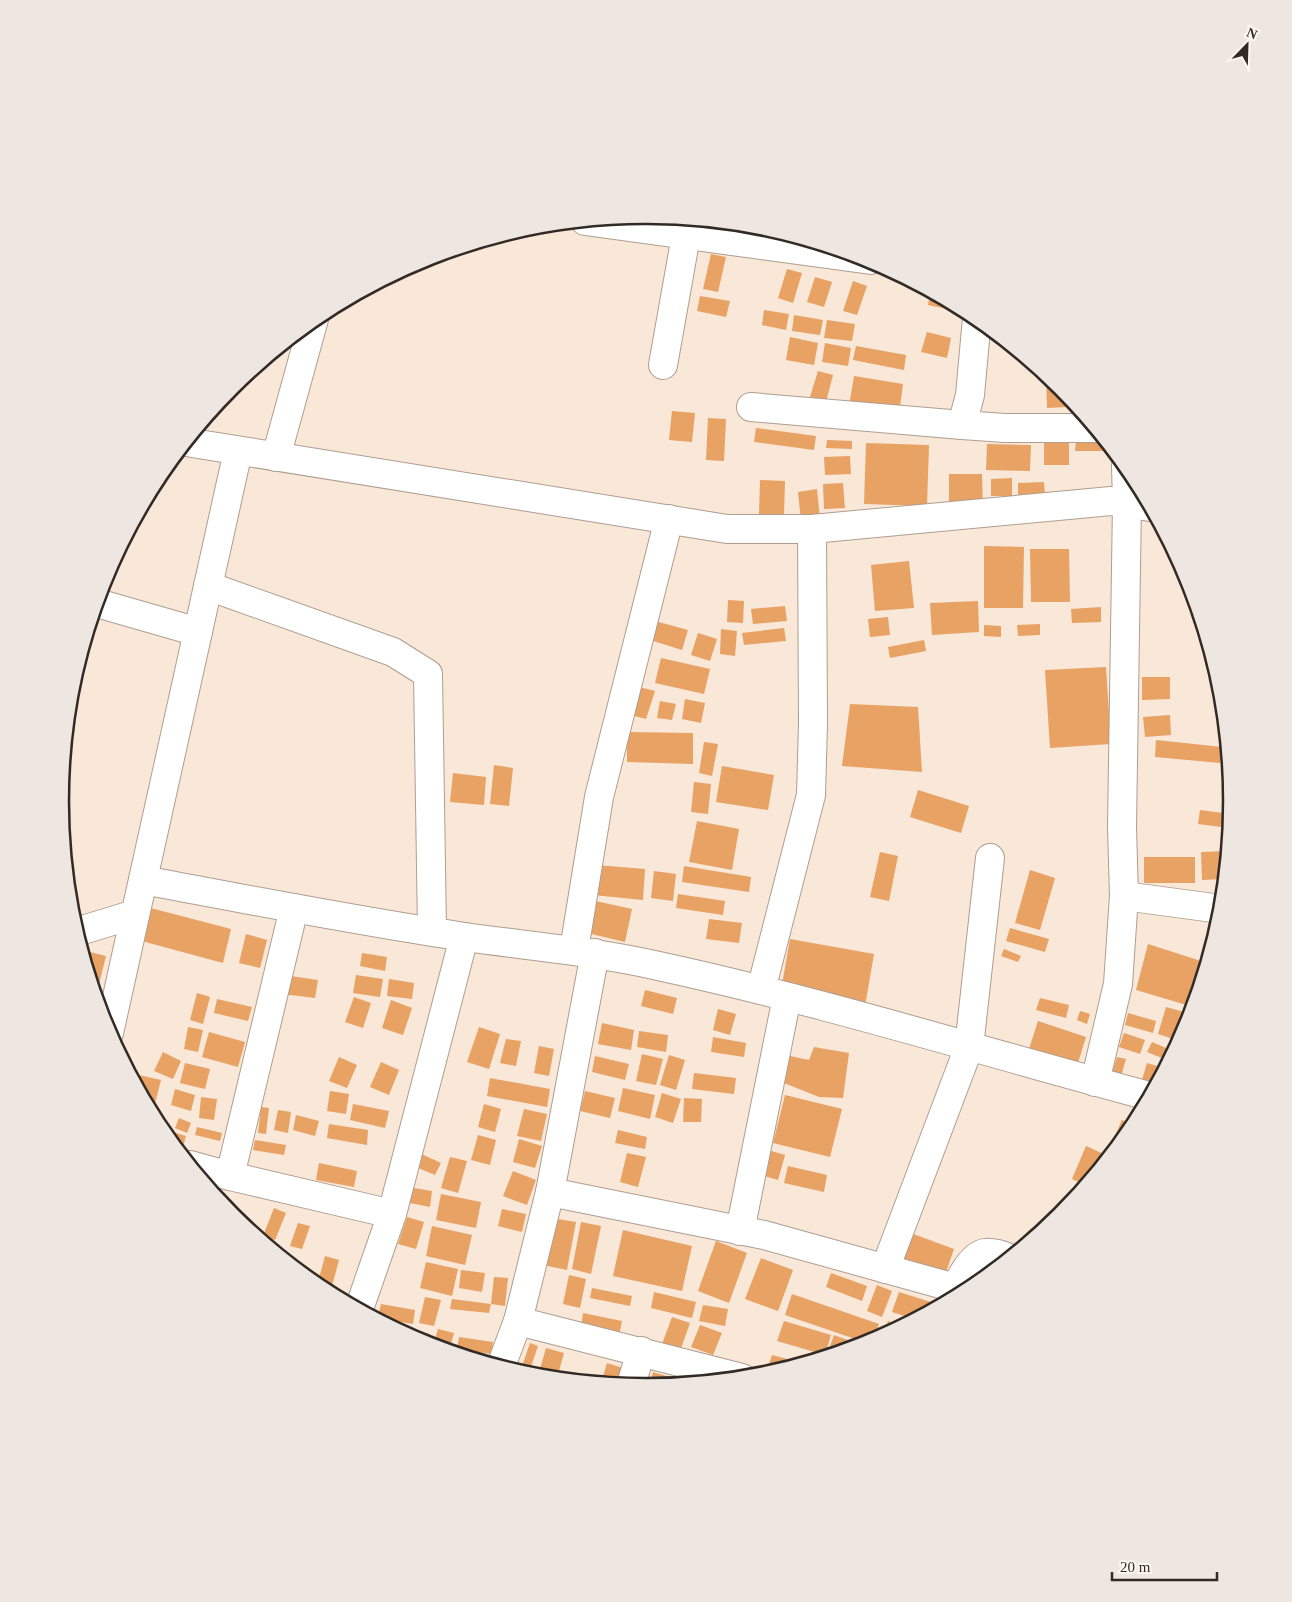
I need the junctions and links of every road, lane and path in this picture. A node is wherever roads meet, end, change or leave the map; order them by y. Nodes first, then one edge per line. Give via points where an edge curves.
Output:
1 (639, 224) edge
2 (688, 227) edge
3 (823, 251) edge
4 (976, 328) edge
5 (311, 332) edge
6 (663, 365) dead end
7 (752, 407) dead end
8 (962, 425) junction
9 (1086, 428) edge
10 (193, 443) edge
11 (238, 451) junction
12 (276, 457) junction
13 (1139, 505) edge
14 (669, 519) junction
15 (812, 529) junction
16 (208, 586) junction
17 (103, 605) edge
18 (198, 632) junction
19 (990, 858) dead end
20 (143, 880) junction
21 (1124, 896) junction
22 (294, 908) junction
23 (1213, 908) edge
24 (135, 914) junction
25 (83, 930) edge
26 (432, 931) junction
27 (464, 937) junction
28 (585, 952) junction
29 (774, 993) junction
30 (112, 1019) edge
31 (970, 1047) junction
32 (1095, 1082) junction
33 (1143, 1094) edge
34 (201, 1168) edge
35 (230, 1176) junction
36 (550, 1192) junction
37 (392, 1214) junction
38 (740, 1230) junction
39 (1002, 1255) edge
40 (885, 1269) junction
41 (957, 1287) edge
42 (949, 1292) edge
43 (362, 1304) edge
44 (518, 1321) junction
45 (642, 1351) junction
46 (503, 1360) edge
47 (723, 1373) edge
48 (634, 1378) edge

1 - 2 street
2 - 3 street
2 - 6 street
4 - 8 street via 970,395
5 - 12 street
7 - 8 street
8 - 9 street
10 - 11 street
11 - 12 street
11 - 16 street
12 - 14 street
13 - 15 street via 1111,500
13 - 21 street via 1122,827
14 - 15 street via 727,529
14 - 28 street via 599,797
15 - 29 street via 811,795
16 - 18 street
16 - 26 street via 393,652 428,674
17 - 18 street
18 - 20 street
19 - 31 street
20 - 22 street
20 - 24 street
21 - 23 street
21 - 32 street via 1118,984
22 - 26 street
22 - 35 street
24 - 25 street
24 - 30 street
26 - 27 street
27 - 28 street
27 - 37 street
28 - 29 street
28 - 36 street
29 - 31 street
29 - 38 street
31 - 32 street
31 - 40 street
32 - 33 street
34 - 35 street
35 - 37 street
36 - 38 street
36 - 44 street
37 - 43 street
38 - 40 street
39 - 41 street via 985,1253 974,1259
40 - 42 street
44 - 45 street
44 - 46 street
45 - 47 street
45 - 48 street

